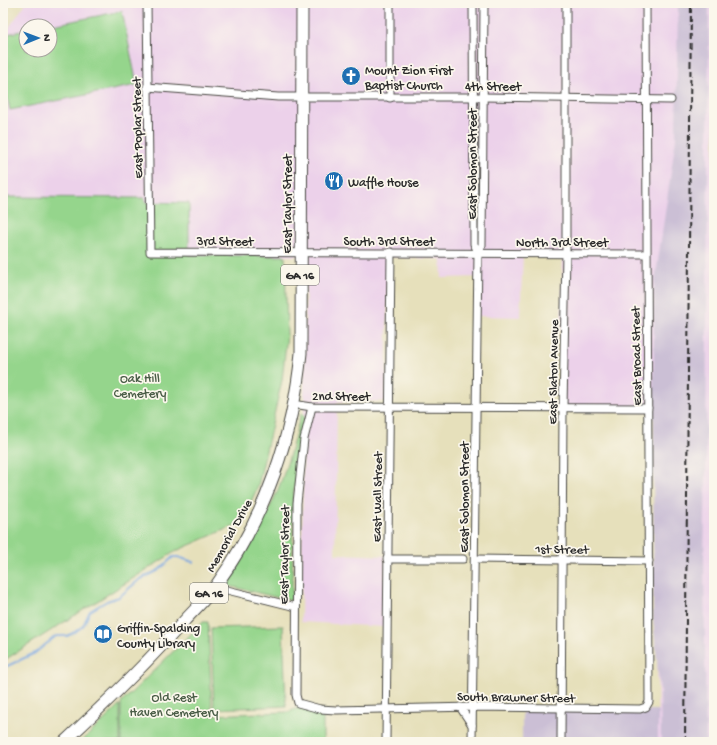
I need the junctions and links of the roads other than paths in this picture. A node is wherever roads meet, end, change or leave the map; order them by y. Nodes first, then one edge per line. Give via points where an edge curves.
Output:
1 (147, 3) edge
2 (302, 3) edge
3 (390, 3) edge
4 (473, 3) edge
5 (484, 3) edge
6 (566, 3) edge
7 (646, 3) edge
8 (148, 87) junction
9 (473, 97) junction
10 (483, 97) junction
11 (300, 98) junction
12 (390, 98) junction
13 (566, 98) junction
14 (646, 99) junction
15 (671, 100) dead end
16 (150, 252) joint
17 (300, 252) junction
18 (391, 252) junction
19 (478, 252) junction
20 (566, 253) junction
21 (646, 254) junction
22 (293, 404) junction
23 (312, 407) junction
24 (388, 407) junction
25 (475, 407) junction
26 (563, 408) junction
27 (648, 408) junction
28 (387, 559) junction
29 (463, 559) dead end
30 (475, 559) junction
31 (562, 560) junction
32 (648, 561) junction
33 (217, 584) junction
34 (296, 607) junction
35 (460, 707) junction
36 (472, 707) junction
37 (646, 707) joint
38 (562, 708) junction
39 (386, 709) junction
40 (472, 725) junction
41 (64, 742) edge
42 (386, 742) edge
43 (472, 742) edge
44 (561, 742) edge

1 - 8 street, East Poplar Street
2 - 11 main road, East Taylor Street / GA 16
3 - 12 street
4 - 9 street, East Solomon Street
5 - 10 street, East Solomon Street
6 - 13 street, East Slaton Avenue
7 - 14 street, East Broad Street
8 - 11 street, 4th Street
8 - 16 street, East Poplar Street
9 - 10 street, 4th Street
9 - 12 street, 4th Street
9 - 19 street, East Solomon Street via 474,244
10 - 13 street, 4th Street
10 - 19 street, East Solomon Street via 482,245
11 - 12 street, 4th Street
11 - 17 main road, East Taylor Street / GA 16
13 - 14 street, 4th Street
13 - 20 street, East Slaton Avenue
14 - 15 street, 4th Street
14 - 21 street, East Broad Street
16 - 17 street, 3rd Street
17 - 18 street, South 3rd Street
17 - 22 main road, East Taylor Street / GA 16 via 301,353
18 - 19 street, South 3rd Street
18 - 24 street, East Wall Street
19 - 20 street, North 3rd Street
19 - 25 street, East Solomon Street
20 - 21 street, North 3rd Street
20 - 26 street, East Slaton Avenue
21 - 27 street, East Broad Street
22 - 23 street, 2nd Street
22 - 33 main road, Memorial Drive / GA 16 via 280,458 265,499 245,539
23 - 24 street, 2nd Street
23 - 34 street, East Taylor Street via 304,439 297,502
24 - 25 street, 2nd Street
24 - 28 street, East Wall Street
25 - 26 street, 2nd Street
25 - 30 street, East Solomon Street
26 - 27 street
26 - 31 street, East Slaton Avenue
27 - 32 street, East Broad Street
28 - 29 street
28 - 39 street, East Wall Street
30 - 31 street, 1st Street
30 - 36 street, East Solomon Street
31 - 32 street, 1st Street
31 - 38 street, East Slaton Avenue
32 - 37 street, East Broad Street via 649,702
33 - 34 street via 227,590
33 - 41 main road, Memorial Drive / GA 16 via 167,641
34 - 39 street, East Taylor Street via 298,703 331,710
35 - 36 street, South Brawner Street
35 - 39 street, South Brawner Street
35 - 40 street
36 - 38 street, South Brawner Street
36 - 40 street, East Solomon Street
37 - 38 street, South Brawner Street via 640,710
38 - 44 street, East Slaton Avenue
39 - 42 street, East Wall Street
40 - 43 street, East Solomon Street

